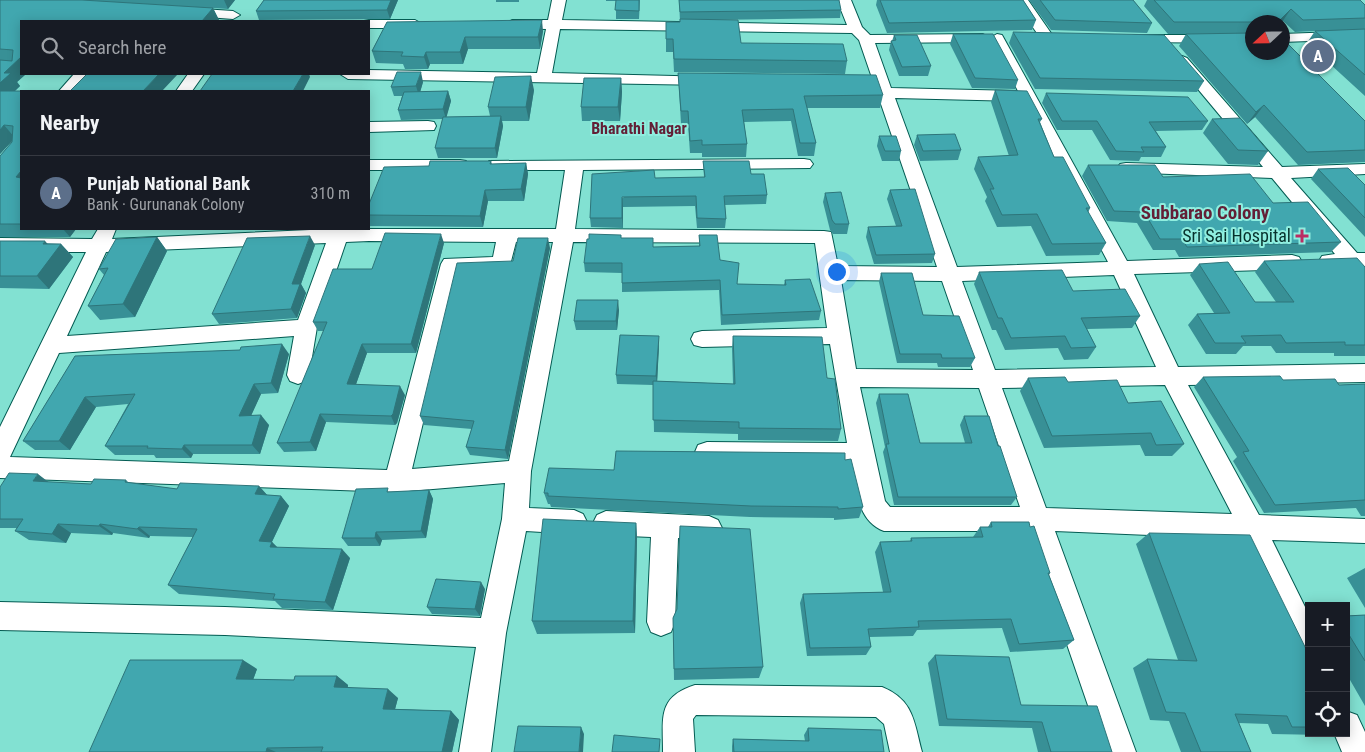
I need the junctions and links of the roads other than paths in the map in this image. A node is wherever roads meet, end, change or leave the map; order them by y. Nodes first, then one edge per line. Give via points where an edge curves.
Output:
1 (559, 0) edge
2 (844, 0) edge
3 (1021, 0) edge
4 (176, 11) edge
5 (234, 14) edge
6 (1146, 20) edge
7 (370, 24) edge
8 (434, 24) edge
9 (499, 24) edge
10 (555, 24) junction
11 (861, 34) junction
12 (1046, 36) junction
13 (1365, 36) edge
14 (1065, 37) edge
15 (998, 38) junction
16 (1290, 38) edge
17 (1124, 39) edge
18 (1245, 39) edge
19 (1164, 40) junction
20 (370, 74) edge
21 (81, 75) edge
22 (195, 75) edge
23 (544, 77) junction
24 (722, 80) edge
25 (876, 85) junction
26 (68, 90) edge
27 (185, 90) edge
28 (1030, 96) junction
29 (1049, 97) edge
30 (1196, 100) dead end
31 (1216, 100) junction
32 (370, 126) edge
33 (428, 126) dead end
34 (804, 164) dead end
35 (575, 165) junction
36 (1108, 167) edge
37 (370, 168) edge
38 (1365, 169) edge
39 (1277, 173) junction
40 (340, 232) edge
41 (507, 237) junction
42 (564, 237) junction
43 (102, 238) edge
44 (0, 245) edge
45 (1358, 260) edge
46 (1121, 268) junction
47 (830, 273) junction
48 (950, 274) junction
49 (1365, 276) edge
50 (306, 327) junction
51 (839, 336) junction
52 (702, 339) dead end
53 (50, 345) junction
54 (1365, 372) edge
55 (298, 375) dead end
56 (1171, 375) junction
57 (847, 378) junction
58 (987, 379) junction
59 (0, 452) edge
60 (686, 452) edge
61 (862, 453) junction
62 (0, 468) edge
63 (519, 471) junction
64 (397, 481) junction
65 (515, 519) junction
66 (1037, 519) junction
67 (665, 526) junction
68 (1252, 527) junction
69 (729, 529) edge
70 (1365, 531) edge
71 (0, 616) edge
72 (661, 622) dead end
73 (492, 633) junction
74 (1305, 639) edge
75 (1350, 735) edge
76 (475, 752) edge
77 (678, 752) edge
78 (906, 752) edge
79 (1120, 752) edge
80 (1358, 752) edge

1 - 10 street
2 - 11 street
3 - 12 street
4 - 5 street
6 - 19 street
7 - 8 street
9 - 10 street
10 - 11 street
10 - 23 street
11 - 15 street
11 - 25 street
12 - 14 street
12 - 15 street
13 - 16 street
15 - 28 street
17 - 19 street
18 - 19 street
19 - 31 street
20 - 23 street
21 - 26 street
22 - 27 street
23 - 24 street
25 - 28 street
25 - 48 street
28 - 29 street
28 - 46 street via 1078,166
30 - 31 street
31 - 39 street
32 - 33 street
34 - 35 street
35 - 37 street
35 - 42 street
36 - 39 street
38 - 39 street
39 - 45 street
40 - 41 street
40 - 43 street
40 - 50 street
41 - 42 street
41 - 64 street via 502,264 451,264
42 - 47 street via 824,237
42 - 63 street
43 - 44 street
43 - 53 street
45 - 46 street
45 - 49 street
46 - 48 street
46 - 56 street
47 - 48 street
47 - 51 street
48 - 58 street
50 - 53 street
50 - 55 street
51 - 52 street
51 - 57 street
53 - 59 street
54 - 56 street
56 - 58 street
56 - 68 street
57 - 58 street
57 - 61 street
58 - 66 street
60 - 61 street
61 - 66 street via 874,506 884,519
62 - 64 street
63 - 64 street
63 - 65 street
65 - 67 street
65 - 73 street
66 - 68 street
66 - 79 street
67 - 69 street
67 - 72 street
68 - 70 street
68 - 74 street
71 - 73 street via 225,621
73 - 76 street
75 - 80 street
77 - 78 street via 678,716 686,703 695,700 882,702 897,715

